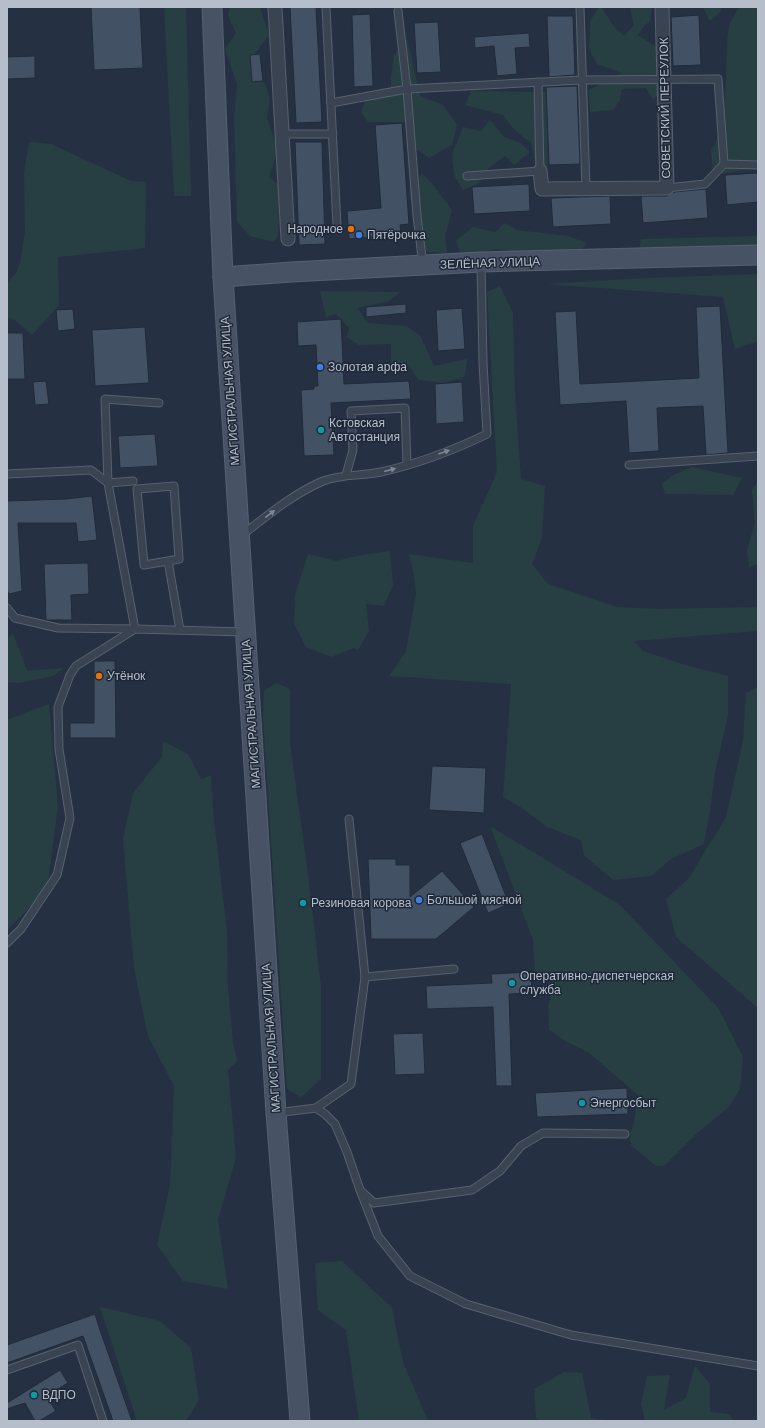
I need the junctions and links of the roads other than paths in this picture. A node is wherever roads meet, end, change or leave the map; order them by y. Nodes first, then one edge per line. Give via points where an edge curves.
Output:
1 (212, 7) edge
2 (275, 7) edge
3 (326, 7) edge
4 (580, 7) edge
5 (662, 7) edge
6 (398, 11) dead end
7 (664, 79) junction
8 (582, 80) junction
9 (538, 82) junction
10 (407, 89) junction
11 (331, 103) junction
12 (282, 134) junction
13 (333, 134) junction
14 (724, 164) junction
15 (758, 165) edge
16 (540, 171) junction
17 (467, 176) dead end
18 (666, 188) junction
19 (586, 189) junction
20 (337, 225) dead end
21 (288, 239) dead end
22 (758, 255) edge
23 (481, 262) junction
24 (423, 265) junction
25 (222, 277) junction
26 (159, 403) dead end
27 (758, 456) edge
28 (407, 465) junction
29 (629, 465) dead end
30 (7, 474) edge
31 (346, 475) junction
32 (133, 481) dead end
33 (108, 483) junction
34 (239, 538) junction
35 (168, 561) junction
36 (7, 608) edge
37 (135, 629) junction
38 (180, 630) junction
39 (246, 632) junction
40 (349, 820) dead end
41 (7, 943) edge
42 (454, 968) dead end
43 (365, 977) junction
44 (316, 1108) junction
45 (276, 1114) junction
46 (625, 1134) dead end
47 (360, 1190) junction
48 (758, 1366) edge
49 (7, 1370) edge
50 (103, 1421) edge
51 (300, 1421) edge

1 - 25 main road, МАГИСТРАЛЬНАЯ УЛИЦА
2 - 12 street
3 - 11 lane
4 - 8 lane
5 - 7 street, СОВЕТСКИЙ ПЕРЕУЛОК
6 - 10 lane
7 - 8 lane
7 - 14 lane via 718,79
7 - 18 street, СОВЕТСКИЙ ПЕРЕУЛОК
8 - 9 lane
8 - 19 lane
9 - 10 lane
9 - 16 lane
10 - 11 lane
10 - 24 lane
11 - 13 lane
12 - 13 lane
12 - 21 street
13 - 20 lane
14 - 15 lane
14 - 18 lane via 705,184
16 - 17 lane
16 - 19 street, СОВЕТСКИЙ ПЕРЕУЛОК via 542,189
18 - 19 street, СОВЕТСКИЙ ПЕРЕУЛОК
22 - 23 main road, ЗЕЛЁНАЯ УЛИЦА
23 - 24 main road, ЗЕЛЁНАЯ УЛИЦА
28 -> 23 lane via 487,434
24 - 25 main road, ЗЕЛЁНАЯ УЛИЦА
25 - 34 main road, МАГИСТРАЛЬНАЯ УЛИЦА
26 - 33 lane via 105,399
27 - 29 lane
31 -> 28 lane via 379,473
28 - 31 lane via 405,408 351,411 353,450
30 - 33 lane via 91,470
34 -> 31 lane via 289,499 324,481
32 - 33 lane
33 - 37 lane
34 - 39 main road, МАГИСТРАЛЬНАЯ УЛИЦА
35 - 35 lane via 144,565 137,489 174,486 179,559
35 - 38 lane
36 - 37 lane via 15,618 58,628
37 - 38 lane
37 - 41 lane via 76,666 70,675 58,707 59,749 70,818 57,875 21,929
38 - 39 lane
39 - 45 main road, МАГИСТРАЛЬНАЯ УЛИЦА
40 - 43 lane
42 - 43 lane
43 - 44 lane via 352,1084
44 - 45 lane
44 - 47 lane via 335,1124
45 - 51 main road, МАГИСТРАЛЬНАЯ УЛИЦА
46 - 47 lane via 543,1133 521,1146 500,1171 472,1190 374,1203
47 - 48 lane via 378,1236 410,1276 466,1304 571,1334
49 - 50 lane via 78,1345

